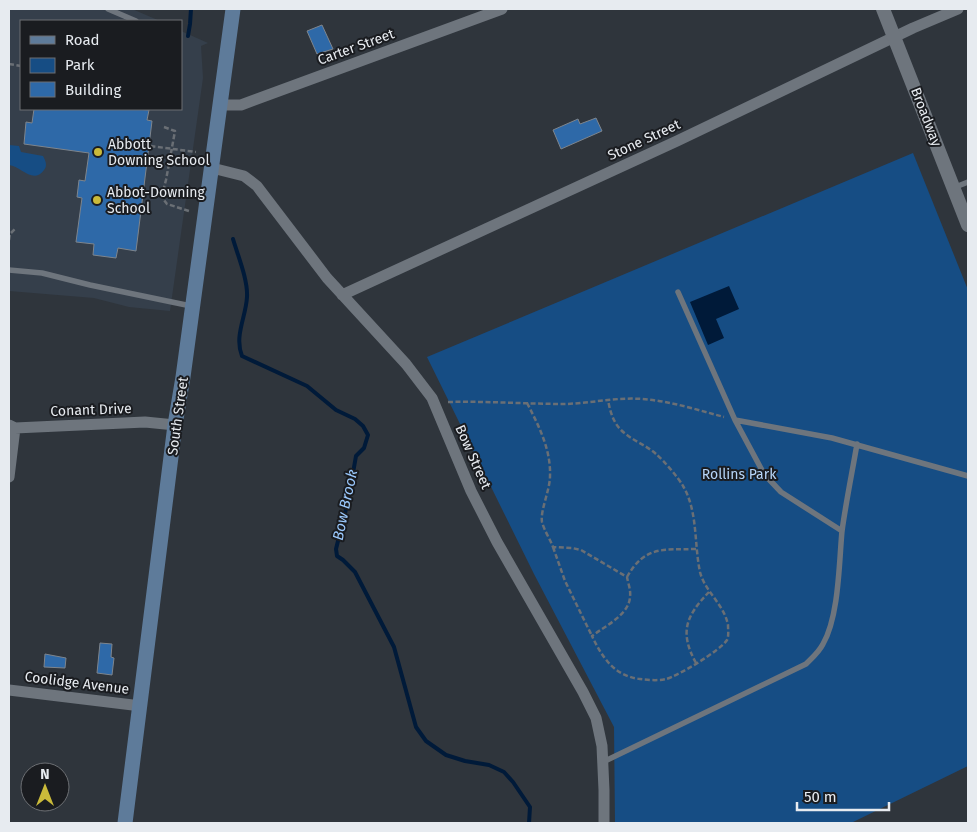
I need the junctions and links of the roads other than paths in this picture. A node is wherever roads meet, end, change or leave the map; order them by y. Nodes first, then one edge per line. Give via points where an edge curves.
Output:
1 (108, 9) edge
2 (233, 9) edge
3 (502, 9) edge
4 (883, 9) edge
5 (958, 9) edge
6 (477, 13) edge
7 (134, 20) edge
8 (895, 38) junction
9 (220, 105) junction
10 (212, 168) junction
11 (968, 182) edge
12 (953, 188) junction
13 (968, 225) edge
14 (9, 270) edge
15 (678, 292) dead end
16 (342, 295) junction
17 (193, 306) junction
18 (735, 420) junction
19 (175, 425) junction
20 (12, 426) edge
21 (856, 444) junction
22 (968, 476) edge
23 (9, 477) edge
24 (842, 531) junction
25 (9, 690) edge
26 (141, 706) junction
27 (603, 762) junction
28 (125, 823) edge
29 (604, 823) edge

1 - 7 lane
2 - 9 main road, South Street
3 - 6 street, Carter Street
4 - 8 street, Broadway
5 - 8 street, Stone Street
6 - 9 street, Carter Street via 241,105
8 - 12 street, Broadway
8 - 16 street, Stone Street
9 - 10 main road, South Street
10 - 16 street, Bow Street via 244,176 257,186
10 - 17 main road, South Street
11 - 12 lane
12 - 13 street, Broadway
14 - 17 lane via 42,273
15 - 18 lane
16 - 27 street, Bow Street via 406,364 432,398 493,534 596,718
17 - 19 main road, South Street
18 - 21 lane
18 - 24 lane via 764,474 781,492
19 - 20 street, Conant Drive via 145,422
19 - 26 main road, South Street
20 - 23 street
21 - 22 lane
21 - 24 lane
24 - 27 lane via 841,558 829,630 818,652 806,664
25 - 26 street, Coolidge Avenue
26 - 28 main road, South Street
27 - 29 street, Bow Street

